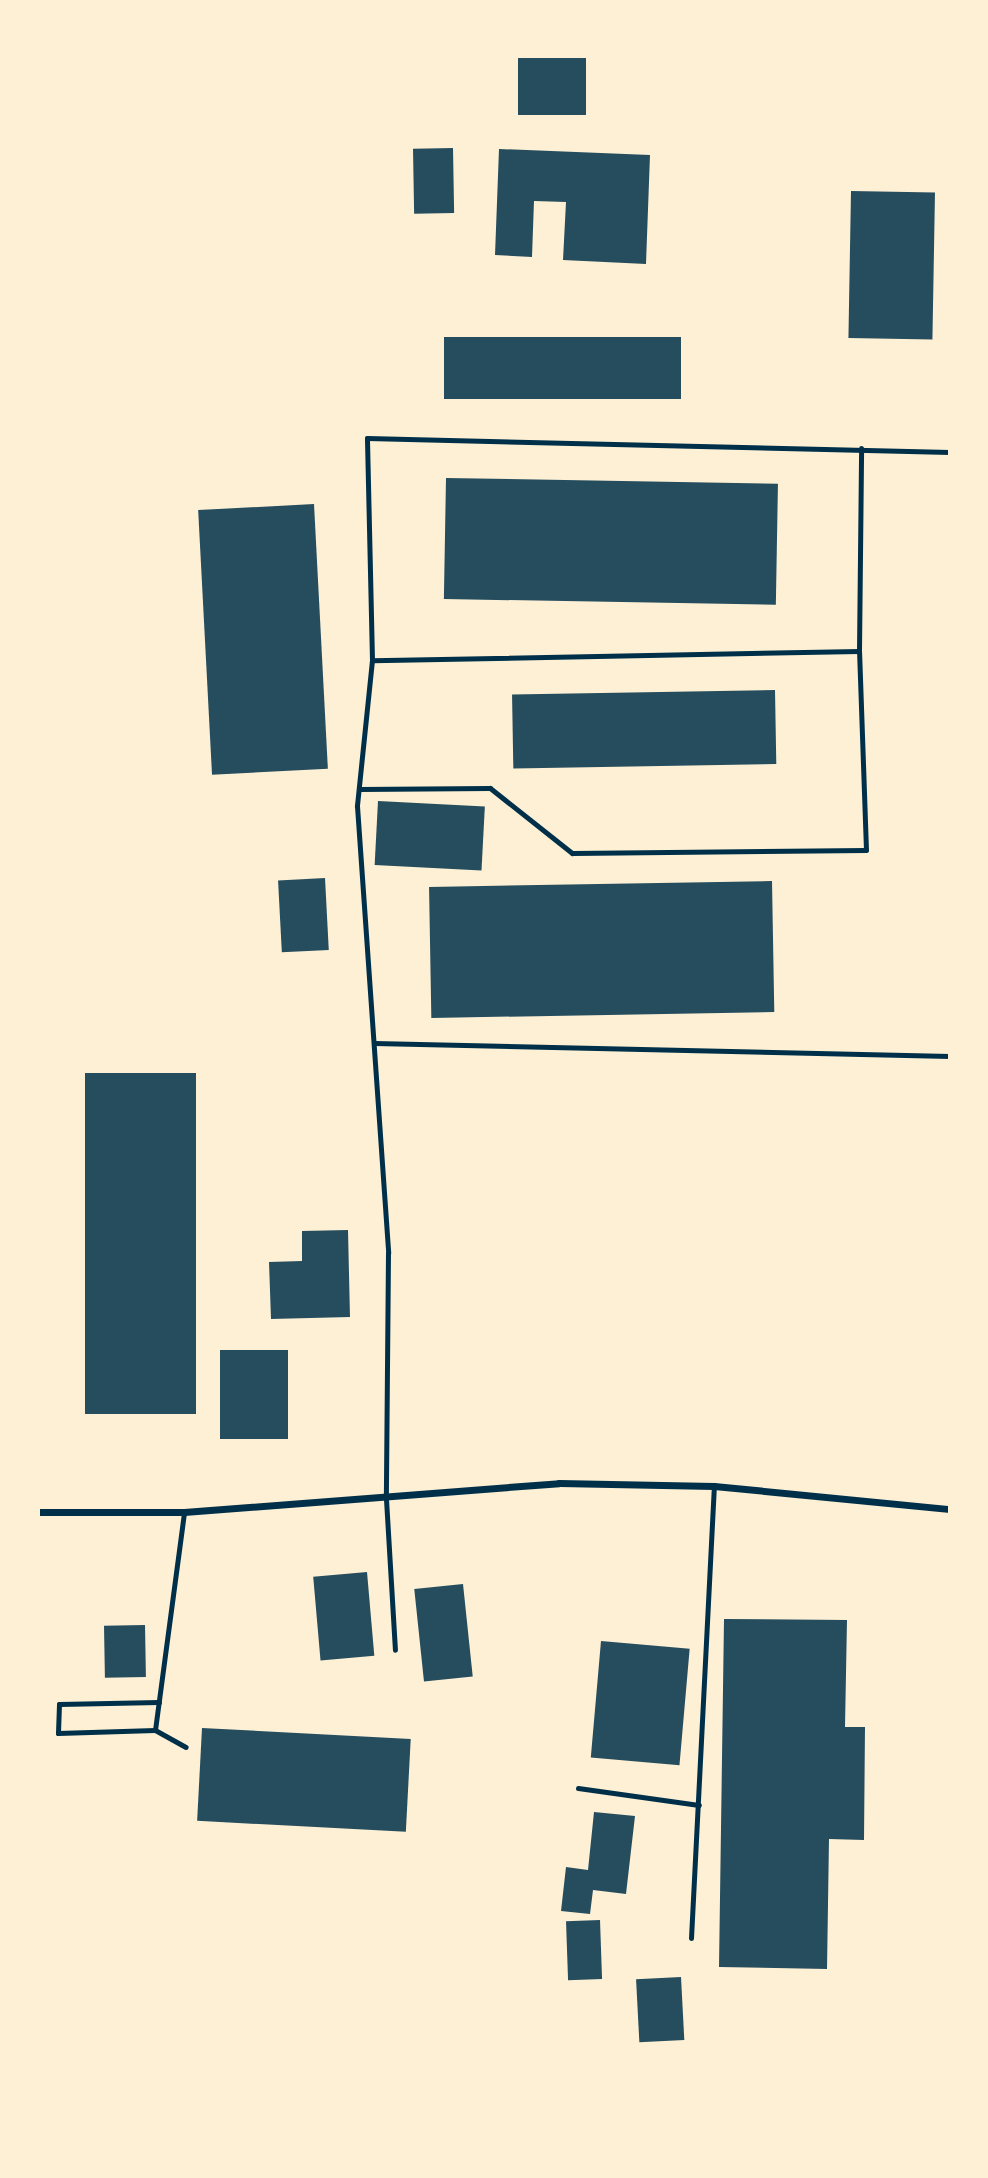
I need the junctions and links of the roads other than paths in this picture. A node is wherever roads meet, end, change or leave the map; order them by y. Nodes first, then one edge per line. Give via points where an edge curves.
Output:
1 (861, 448) junction
2 (950, 452) edge
3 (859, 651) junction
4 (372, 660) junction
5 (359, 789) junction
6 (374, 1043) junction
7 (950, 1056) edge
8 (714, 1486) junction
9 (386, 1499) junction
10 (950, 1509) edge
11 (38, 1512) edge
12 (184, 1512) junction
13 (395, 1650) dead end
14 (159, 1702) junction
15 (155, 1730) junction
16 (187, 1747) dead end
17 (578, 1788) dead end
18 (699, 1805) junction
19 (691, 1938) dead end

1 - 2 lane
1 - 3 lane
1 - 4 lane via 367,438
3 - 4 lane
3 - 5 lane via 866,850 572,853 490,788
4 - 5 lane
5 - 6 lane
6 - 7 lane
6 - 9 lane via 388,1252
8 - 9 street via 559,1483
8 - 10 street
8 - 18 lane
9 - 12 street
9 - 13 lane
11 - 12 street
12 - 14 lane
14 - 15 lane
14 - 15 lane via 59,1704 58,1733
15 - 16 lane
17 - 18 lane
18 - 19 lane

